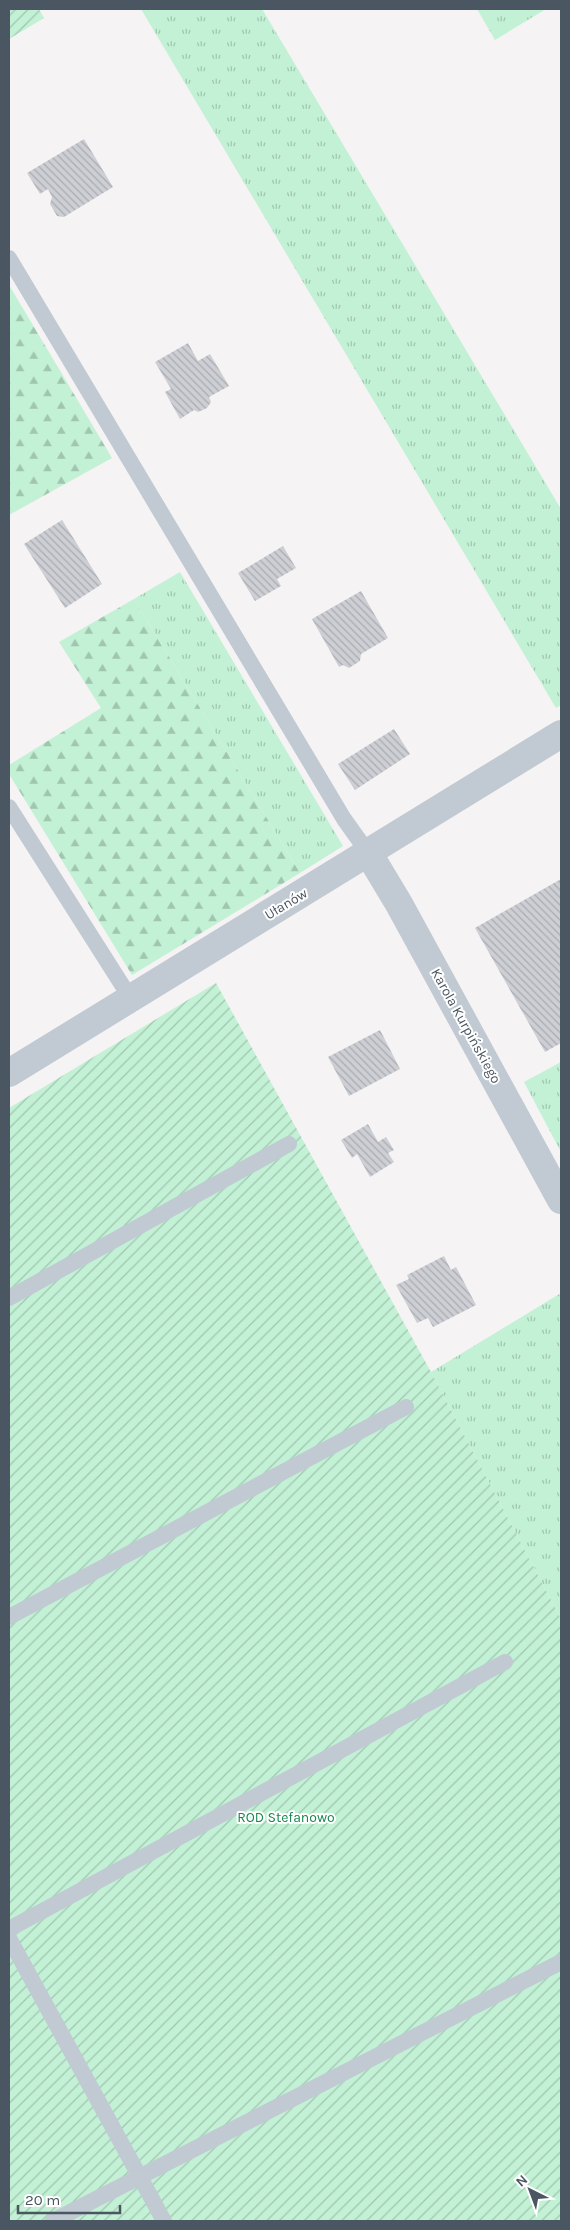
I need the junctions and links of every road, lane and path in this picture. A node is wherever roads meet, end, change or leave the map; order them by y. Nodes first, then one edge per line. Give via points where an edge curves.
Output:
1 (9, 258) edge
2 (561, 734) edge
3 (9, 807) edge
4 (369, 854) junction
5 (131, 999) junction
6 (9, 1073) edge
7 (289, 1144) dead end
8 (561, 1200) edge
9 (9, 1298) edge
10 (406, 1407) dead end
11 (9, 1617) edge
12 (505, 1662) dead end
13 (9, 1929) edge
14 (9, 1938) edge
15 (561, 1962) edge
16 (140, 2178) junction
17 (53, 2221) edge
18 (164, 2221) edge

1 - 4 lane via 344,820
2 - 4 street, Ułanów
3 - 5 lane
4 - 5 street, Ułanów
4 - 8 street, Karola Kurpińskiego
5 - 6 street, Ułanów
7 - 9 lane
10 - 11 lane
12 - 13 lane
14 - 16 lane
15 - 16 lane
16 - 17 lane
16 - 18 lane

